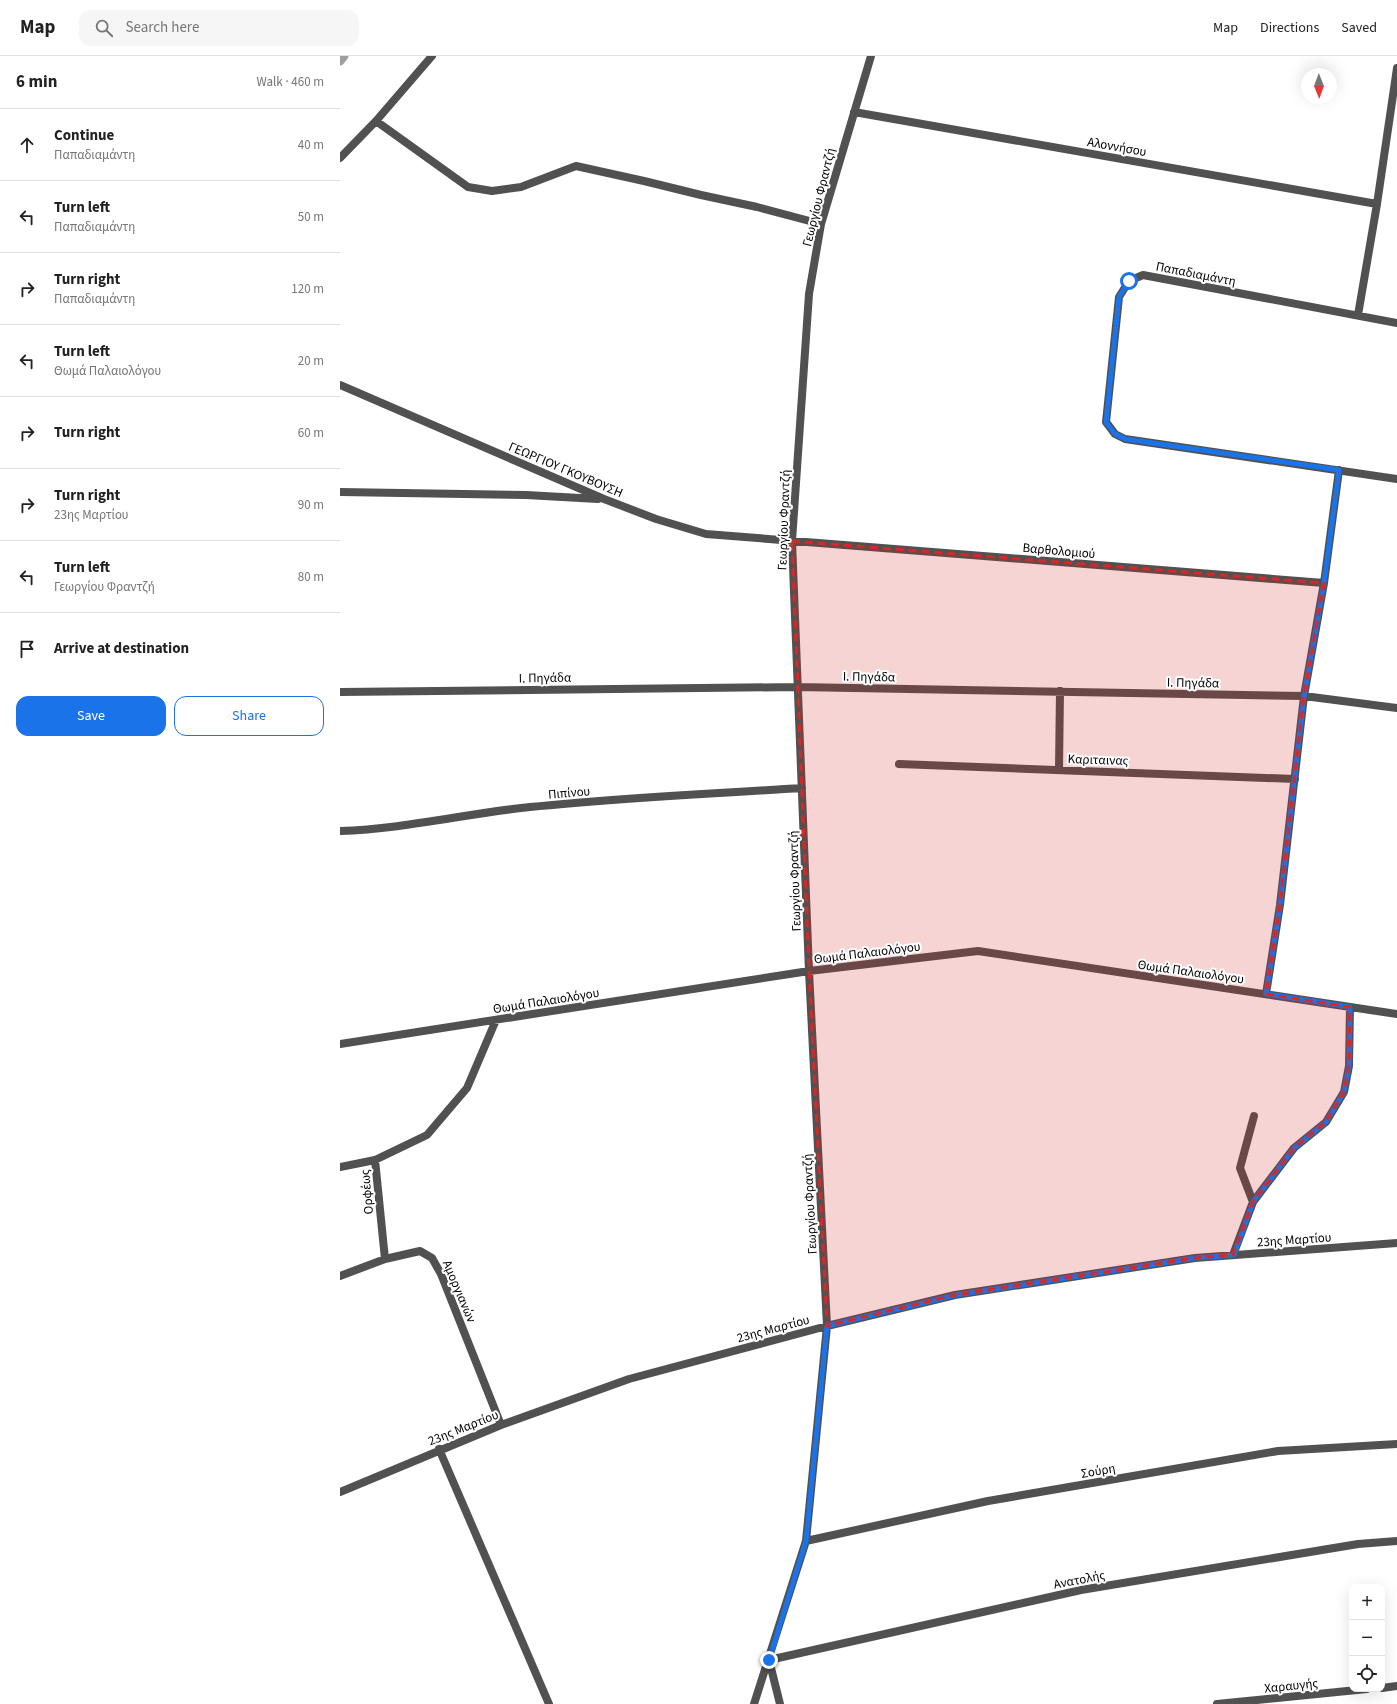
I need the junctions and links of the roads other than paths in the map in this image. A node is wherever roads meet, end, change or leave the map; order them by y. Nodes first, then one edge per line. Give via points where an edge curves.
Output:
1 (432, 56) edge
2 (871, 56) edge
3 (1397, 68) edge
4 (854, 112) junction
5 (376, 121) junction
6 (340, 158) edge
7 (1377, 204) junction
8 (821, 224) junction
9 (1358, 315) junction
10 (1397, 322) edge
11 (340, 385) edge
12 (1339, 470) junction
13 (1397, 479) edge
14 (340, 492) edge
15 (604, 499) junction
16 (792, 540) junction
17 (1324, 583) junction
18 (798, 687) junction
19 (1060, 691) junction
20 (340, 692) edge
21 (1304, 696) junction
22 (1397, 708) edge
23 (899, 764) dead end
24 (1059, 769) junction
25 (1295, 779) junction
26 (802, 788) junction
27 (340, 831) edge
28 (809, 971) junction
29 (1266, 994) junction
30 (1350, 1007) junction
31 (1397, 1014) edge
32 (496, 1020) junction
33 (340, 1044) edge
34 (1254, 1116) dead end
35 (375, 1160) junction
36 (340, 1167) edge
37 (1253, 1202) junction
38 (1397, 1243) edge
39 (1234, 1255) junction
40 (385, 1259) junction
41 (340, 1276) edge
42 (827, 1326) junction
43 (501, 1425) junction
44 (1397, 1444) edge
45 (439, 1449) junction
46 (340, 1492) edge
47 (806, 1541) junction
48 (1397, 1541) edge
49 (769, 1660) junction
50 (1397, 1686) edge
51 (1385, 1688) edge
52 (1349, 1691) edge
53 (549, 1704) edge
54 (754, 1704) edge
55 (780, 1704) edge
56 (1217, 1704) edge

1 - 5 street
2 - 4 street, Γεωργίου Φραντζή
3 - 7 street
4 - 7 street, Αλοννήσου
4 - 8 street, Γεωργίου Φραντζή
5 - 6 street
5 - 8 street via 468,187 492,191 521,187 576,166
7 - 9 street
8 - 16 street, Γεωργίου Φραντζή via 809,294
9 - 10 street, Παπαδιαμάντη
9 - 12 street, Παπαδιαμάντη via 1143,275 1129,281 1119,297 1106,422 1115,434 1125,439
11 - 15 street, ΓΕΩΡΓΙΟΥ ΓΚΟΥΒΟΥΣΗ
12 - 13 street, Παπαδιαμάντη
12 - 17 street
14 - 15 street
15 - 16 street, ΓΕΩΡΓΙΟΥ ΓΚΟΥΒΟΥΣΗ via 656,519 706,534
16 - 17 street, Βαρθολομιού
16 - 18 street, Γεωργίου Φραντζή
17 - 21 street
18 - 19 street, Ι. Πηγάδα
18 - 20 street, Ι. Πηγάδα
18 - 26 street, Γεωργίου Φραντζή
19 - 21 street, Ι. Πηγάδα
19 - 24 street
21 - 22 street, Ι. Πηγάδα
21 - 25 street
23 - 24 street, Καριταινας
24 - 25 street, Καριταινας
25 - 29 street
26 - 27 street, Πιπίνου via 629,798 519,808 371,830
26 - 28 street, Γεωργίου Φραντζή
28 - 29 street, Θωμά Παλαιολόγου via 978,951
28 - 32 street, Θωμά Παλαιολόγου
28 - 42 street, Γεωργίου Φραντζή
29 - 30 street, Θωμά Παλαιολόγου
30 - 31 street, Θωμά Παλαιολόγου
30 - 37 street via 1349,1066 1344,1092 1326,1122 1294,1148
32 - 33 street, Θωμά Παλαιολόγου
32 - 35 street via 468,1088 426,1135
34 - 37 street via 1240,1168
35 - 36 street, Ορφέως
35 - 40 street, Ορφέως
37 - 39 street
38 - 39 street, 23ης Μαρτίου
39 - 42 street, 23ης Μαρτίου via 1195,1258 956,1295
40 - 41 street, Αμοργιανών
40 - 43 street, Αμοργιανών via 420,1251 432,1258 441,1274
42 - 43 street, 23ης Μαρτίου via 629,1379
42 - 47 street, Γεωργίου Φραντζή
43 - 45 street, 23ης Μαρτίου
44 - 47 street, Σούρη via 1278,1451 988,1501
45 - 46 street, 23ης Μαρτίου
45 - 53 street
47 - 49 street, Γεωργίου Φραντζή
48 - 49 street, Ανατολής via 1358,1544 1081,1590
49 - 54 street, Γεωργίου Φραντζή
49 - 55 street
50 - 51 street
52 - 56 street, Χαραυγής

